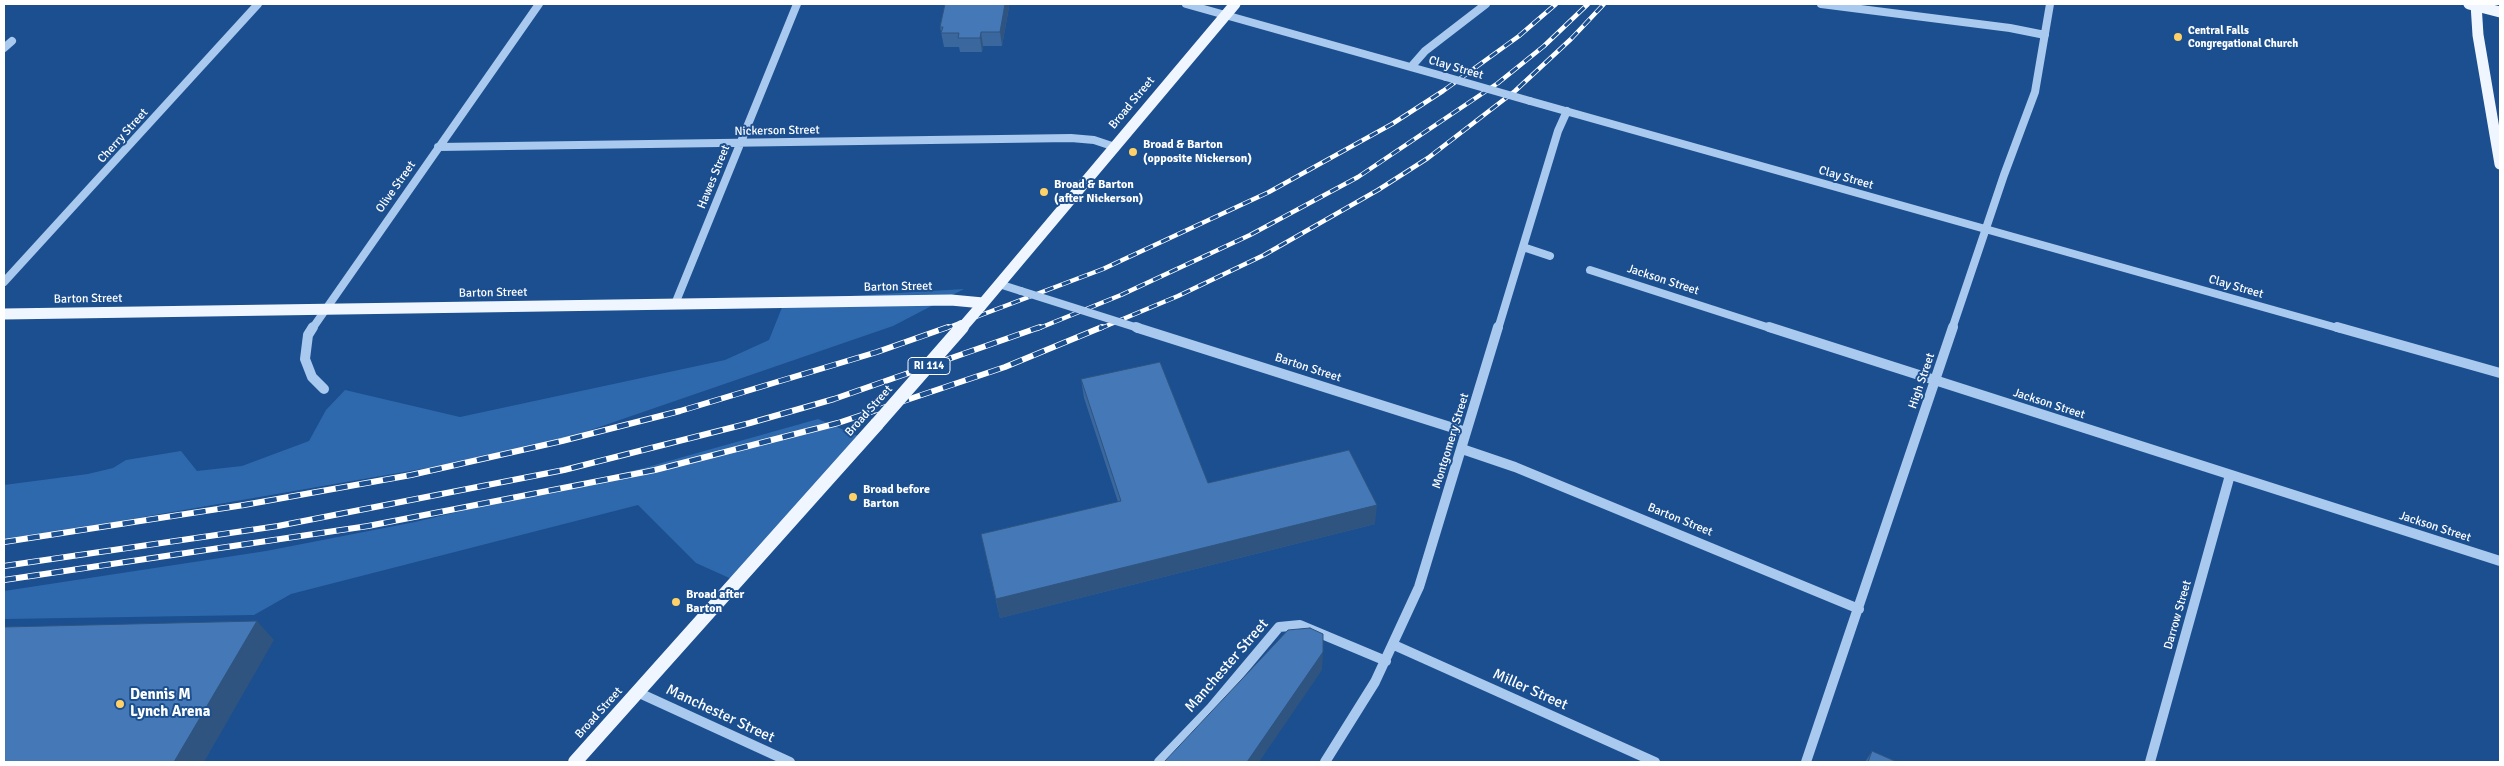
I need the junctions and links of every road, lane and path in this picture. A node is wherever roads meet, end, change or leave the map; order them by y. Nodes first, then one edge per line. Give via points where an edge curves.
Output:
1 (258, 4) edge
2 (539, 4) edge
3 (797, 4) edge
4 (1186, 4) edge
5 (1235, 4) edge
6 (1486, 4) edge
7 (1820, 4) edge
8 (2050, 4) edge
9 (2473, 4) edge
10 (2500, 12) edge
11 (1226, 15) junction
12 (2045, 35) junction
13 (12, 41) dead end
14 (4, 48) edge
15 (1410, 67) junction
16 (1567, 111) junction
17 (741, 142) junction
18 (438, 147) junction
19 (1115, 147) junction
20 (2500, 164) edge
21 (1987, 229) junction
22 (1523, 247) junction
23 (1550, 256) dead end
24 (1590, 270) dead end
25 (4, 282) edge
26 (999, 284) junction
27 (675, 304) junction
28 (982, 305) junction
29 (324, 310) junction
30 (4, 314) edge
31 (2500, 373) edge
32 (1936, 381) junction
33 (324, 389) dead end
34 (1466, 432) junction
35 (1462, 449) junction
36 (2230, 475) junction
37 (2500, 561) edge
38 (1859, 608) junction
39 (1394, 645) junction
40 (1386, 661) junction
41 (637, 692) junction
42 (575, 762) edge
43 (790, 762) edge
44 (1160, 762) edge
45 (1325, 762) edge
46 (1655, 762) edge
47 (1806, 762) edge
48 (2150, 762) edge

1 - 25 street, Cherry Street
2 - 18 street, Olive Street
3 - 17 street, Hawes Street
4 - 11 street, Clay Street
5 - 11 main road, Broad Street / RI 114
6 - 15 street
7 - 12 street
8 - 12 street, High Street
9 - 10 main road
9 - 20 main road
11 - 15 street, Clay Street
11 - 19 main road, Broad Street / RI 114
12 - 21 street, High Street via 2035,92
13 - 14 street
15 - 16 street, Clay Street, bridge
16 - 21 street, Clay Street
16 - 22 street, Montgomery Street
17 - 18 street, Nickerson Street
17 - 19 street, Nickerson Street via 1072,138 1094,140
17 - 27 street, Hawes Street
18 - 29 street, Olive Street
19 - 26 main road, Broad Street / RI 114
21 - 31 street, Clay Street
21 - 32 street, High Street
22 - 23 street
22 - 34 street, Montgomery Street
24 - 32 street, Jackson Street
26 - 28 main road, Broad Street / RI 114
26 - 34 street, Barton Street, bridge
27 - 28 main road, Barton Street via 951,300
27 - 29 main road, Barton Street
28 - 41 main road, Broad Street / RI 114, bridge
29 - 30 main road, Barton Street
29 - 33 street, Olive Street via 308,335 305,359 316,384
32 - 36 street, Jackson Street
32 - 38 street, High Street
34 - 35 street, Montgomery Street
35 - 38 street, Barton Street via 1515,467
35 - 39 street, Montgomery Street via 1429,559
36 - 37 street, Jackson Street
36 - 48 street, Darrow Street
38 - 47 street, High Street
39 - 40 street, Montgomery Street
39 - 46 street, Miller Street
40 - 44 street, Manchester Street via 1306,627 1288,624 1279,627 1211,708
40 - 45 street, Montgomery Street
41 - 42 main road, Broad Street / RI 114
41 - 43 street, Manchester Street

